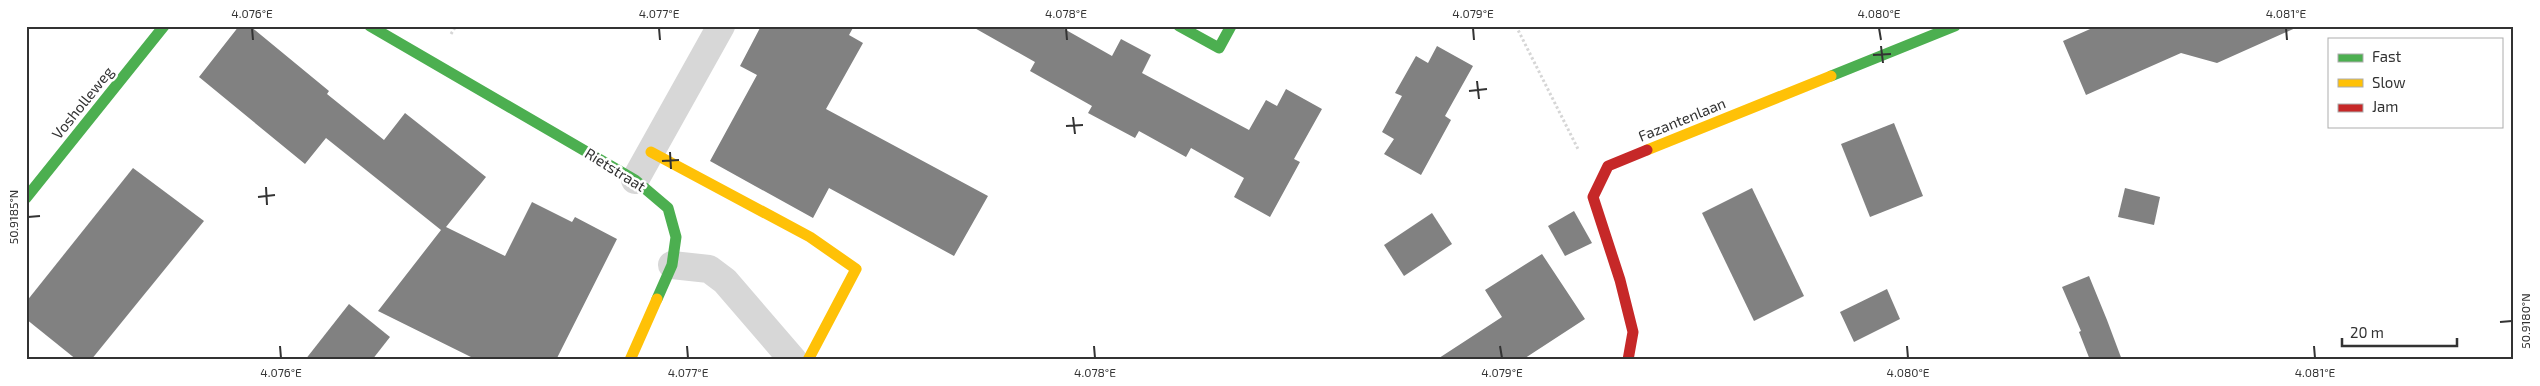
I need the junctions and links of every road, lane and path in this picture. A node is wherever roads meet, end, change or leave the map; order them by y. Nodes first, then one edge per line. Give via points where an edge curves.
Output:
1 (164, 26) edge
2 (370, 26) edge
3 (721, 26) edge
4 (1178, 26) edge
5 (1231, 26) edge
6 (1516, 26) edge
7 (1955, 26) edge
8 (650, 152) junction
9 (635, 180) junction
10 (1598, 188) junction
11 (26, 198) edge
12 (672, 265) junction
13 (630, 360) edge
14 (793, 360) edge
15 (808, 360) edge
16 (1628, 360) edge

1 - 11 street, Vosholleweg
2 - 9 street, Rietstraat
3 - 8 street
4 - 5 street via 1219,48
6 - 10 path
7 - 10 street, Fazantenlaan via 1608,166
8 - 9 street
8 - 15 street via 810,237 856,269
9 - 12 street, Rietstraat via 668,208 676,238
10 - 16 street, Fazantenlaan via 1593,197 1633,332
12 - 13 street, Rietstraat
12 - 14 street via 709,269 725,281

